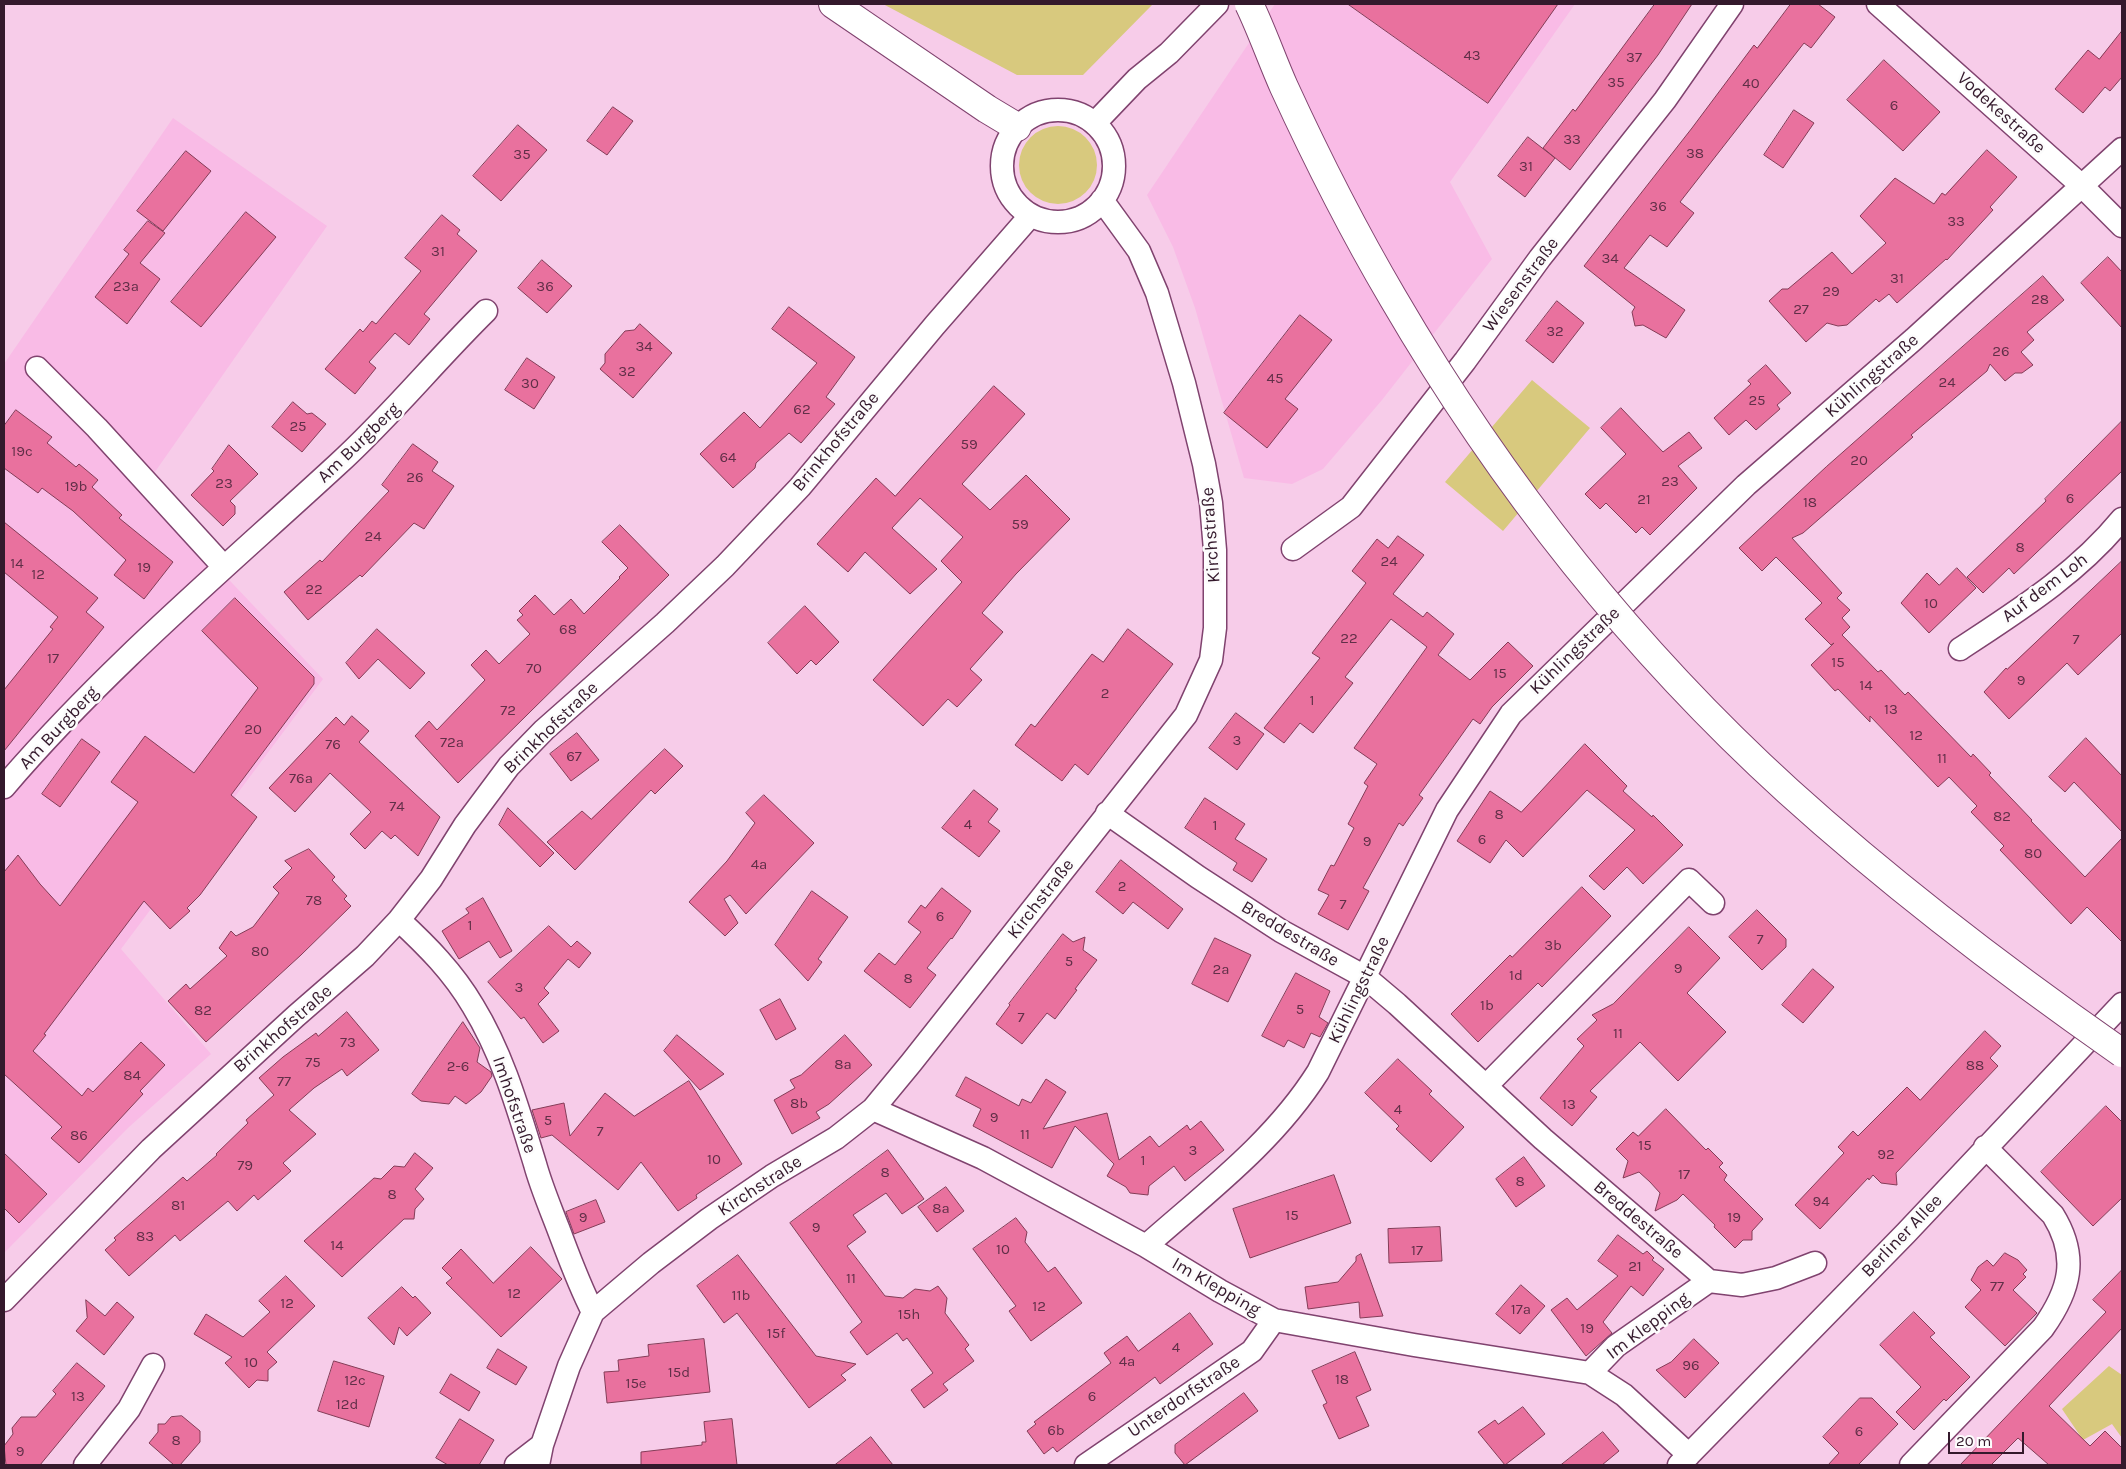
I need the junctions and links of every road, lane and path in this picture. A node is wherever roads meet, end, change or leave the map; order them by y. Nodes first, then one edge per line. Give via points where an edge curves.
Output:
1 (833, 4) edge
2 (1217, 4) edge
3 (1249, 4) edge
4 (1732, 4) edge
5 (1878, 4) edge
6 (1095, 124) junction
7 (1017, 127) junction
8 (2122, 149) edge
9 (2083, 187) junction
10 (1102, 200) junction
11 (1031, 215) junction
12 (2122, 226) edge
13 (486, 310) dead end
14 (37, 368) dead end
15 (2122, 519) edge
16 (1293, 549) dead end
17 (224, 567) junction
18 (1960, 649) dead end
19 (4, 787) edge
20 (1107, 813) junction
21 (1713, 903) dead end
22 (399, 920) junction
23 (1365, 977) junction
24 (2122, 1004) edge
25 (2122, 1053) edge
26 (1486, 1086) junction
27 (873, 1109) junction
28 (1986, 1147) junction
29 (1146, 1246) junction
30 (1815, 1263) dead end
31 (1709, 1281) junction
32 (4, 1300) edge
33 (593, 1312) junction
34 (1274, 1320) junction
35 (153, 1365) dead end
36 (1590, 1372) junction
37 (540, 1455) edge
38 (1684, 1460) edge
39 (86, 1465) edge
40 (516, 1465) edge
41 (1086, 1465) edge
42 (1911, 1465) edge

1 - 7 main road
2 - 6 street
3 - 25 main road, bridge via 1289,97 1354,229 1393,299 1487,446 1553,536 1624,622 1713,718 1787,790 1860,854 1962,936
4 - 16 street, Wiesenstraße via 1665,100 1351,507
5 - 9 street, Vodekestraße
6 - 7 street via 1074,112 1062,110 1038,114
6 - 10 street via 1105,136 1113,158 1113,175
7 - 11 street via 1004,152 1002,169 1014,200
8 - 9 street, Kühlingstraße
9 - 12 street, Vodekestraße
9 - 23 street, Kühlingstraße via 1746,485 1511,714 1447,810
10 - 11 street via 1088,213 1069,220 1050,221
10 - 20 street, Kirchstraße via 1139,251 1157,293 1204,464 1215,550 1215,628 1211,660 1201,685 1186,715
11 - 22 street, Brinkhofstraße via 793,494 712,578 544,730 509,766
13 - 17 street, Am Burgberg via 387,417
14 - 17 street via 97,428
15 - 18 street, Auf dem Loh via 2101,545 2046,593
17 - 19 street, Am Burgberg via 138,646 45,739
20 - 23 street, Breddestraße via 1281,931
20 - 27 street, Kirchstraße
21 - 26 street via 1689,880
22 - 32 street, Brinkhofstraße via 365,956 151,1148
22 - 33 street, Imhofstraße via 454,977 490,1038 518,1108 562,1239
23 - 26 street, Breddestraße
23 - 29 street, Kühlingstraße via 1301,1100 1239,1164
24 - 28 street, Berliner Allee
26 - 31 street, Breddestraße
27 - 29 street, Im Klepping via 983,1158
27 - 33 street, Kirchstraße via 836,1138 709,1219
28 - 38 street, Berliner Allee
28 - 42 street via 2053,1215 2061,1228 2069,1256 2064,1293 2042,1328
29 - 34 street, Im Klepping
30 - 31 street via 1776,1278 1742,1284
31 - 36 street, Im Klepping via 1616,1346
33 - 37 street, Kirchstraße via 569,1366
34 - 36 street, Im Klepping
34 - 41 street, Unterdorfstraße via 1252,1351
35 - 39 street via 129,1408
36 - 38 street, Im Klepping via 1624,1395
37 - 40 street

